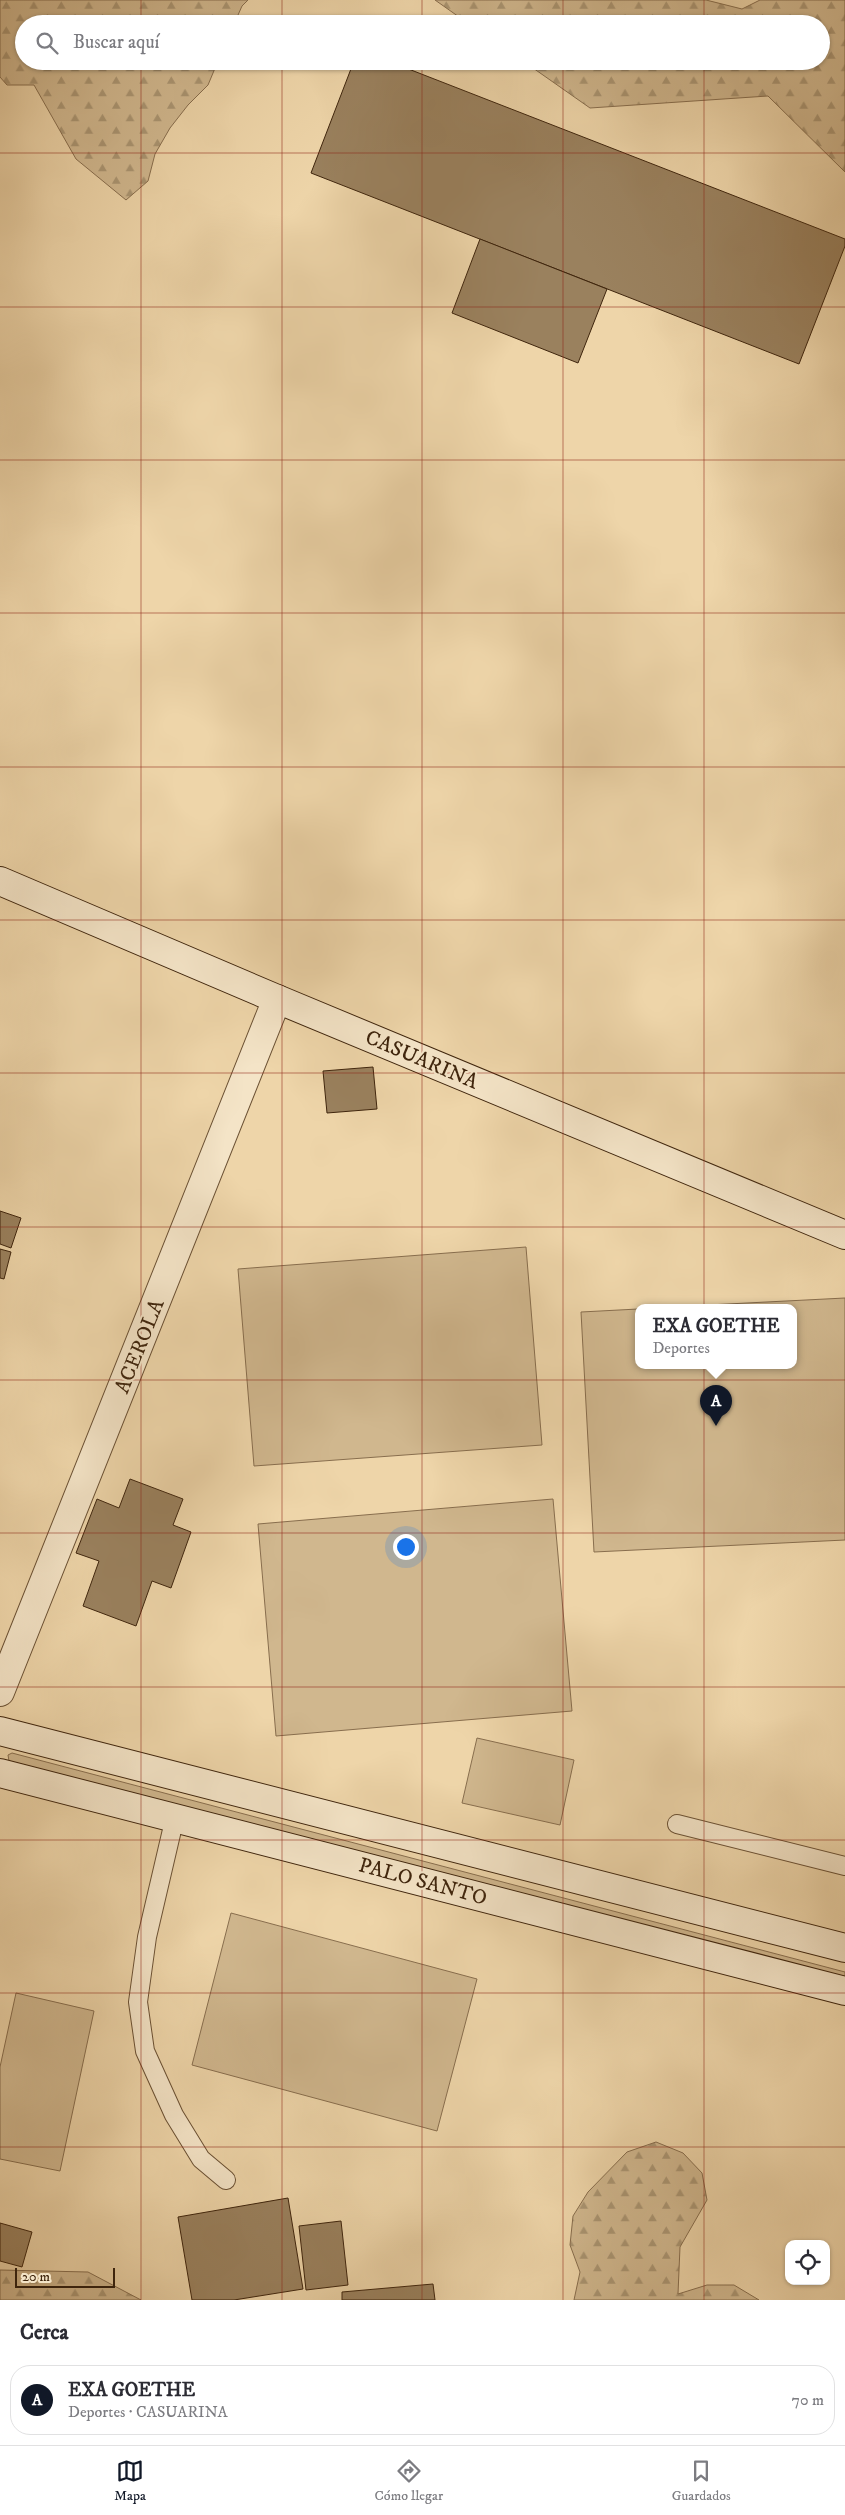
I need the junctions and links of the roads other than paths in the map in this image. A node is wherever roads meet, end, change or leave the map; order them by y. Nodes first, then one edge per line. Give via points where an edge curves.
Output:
1 (0, 881) edge
2 (277, 999) junction
3 (845, 1235) edge
4 (0, 1692) edge
5 (0, 1731) edge
6 (0, 1773) edge
7 (175, 1817) junction
8 (677, 1824) dead end
9 (845, 1866) edge
10 (845, 1948) edge
11 (845, 1992) edge
12 (226, 2180) dead end

1 - 2 street, CASUARINA
2 - 3 street, CASUARINA
2 - 4 street, ACEROLA
5 - 10 street, PALO SANTO
6 - 7 street, PALO SANTO
7 - 11 street, PALO SANTO
7 - 12 lane via 147,1937 138,2002 145,2051 174,2115 201,2159
8 - 9 lane

